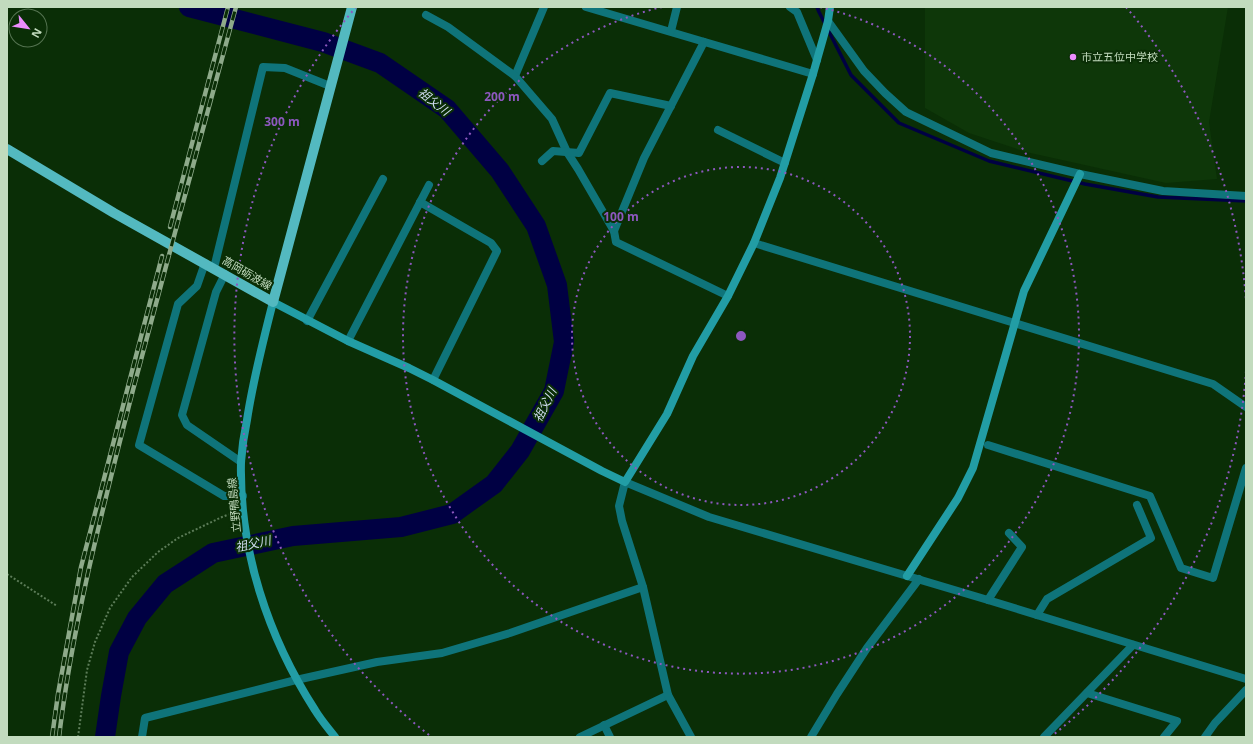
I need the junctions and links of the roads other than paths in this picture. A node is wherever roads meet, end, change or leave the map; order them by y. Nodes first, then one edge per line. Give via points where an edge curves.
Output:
1 (352, 7) edge
2 (544, 7) edge
3 (586, 7) edge
4 (618, 7) edge
5 (677, 7) edge
6 (790, 7) edge
7 (830, 7) edge
8 (426, 15) dead end
9 (615, 15) junction
10 (828, 21) junction
11 (671, 31) junction
12 (704, 42) junction
13 (817, 60) junction
14 (813, 74) junction
15 (515, 76) junction
16 (330, 86) junction
17 (671, 106) junction
18 (718, 130) dead end
19 (7, 149) edge
20 (567, 152) junction
21 (542, 161) dead end
22 (785, 163) junction
23 (1080, 174) junction
24 (383, 179) dead end
25 (429, 185) dead end
26 (1246, 196) edge
27 (420, 202) junction
28 (614, 231) junction
29 (754, 243) junction
30 (209, 266) junction
31 (225, 274) junction
32 (728, 296) junction
33 (273, 302) junction
34 (307, 320) junction
35 (1014, 323) junction
36 (348, 341) junction
37 (433, 380) junction
38 (1246, 407) edge
39 (988, 445) dead end
40 (242, 462) junction
41 (1246, 468) edge
42 (625, 482) junction
43 (242, 496) junction
44 (1137, 505) dead end
45 (1010, 533) dead end
46 (907, 576) junction
47 (919, 579) junction
48 (643, 587) junction
49 (988, 600) junction
50 (1037, 615) junction
51 (1133, 645) junction
52 (1246, 679) edge
53 (296, 680) junction
54 (1246, 690) edge
55 (1086, 693) junction
56 (668, 695) junction
57 (604, 725) junction
58 (1048, 736) edge
59 (142, 737) edge
60 (335, 737) edge
61 (580, 737) edge
62 (610, 737) edge
63 (691, 737) edge
64 (811, 737) edge
65 (1164, 737) edge
66 (1205, 737) edge

1 - 16 main road, 高岡砺波線
2 - 15 street
3 - 9 street
4 - 9 street
5 - 11 street
6 - 13 street via 797,12
7 - 10 street
8 - 15 street via 448,27
9 - 11 street
10 - 13 street
10 - 23 street via 864,71 906,112 991,153
11 - 12 street
12 - 14 street
12 - 17 street
13 - 14 street
14 - 22 street
15 - 20 street via 552,119
16 - 30 street via 285,68 264,67
16 - 33 main road, 高岡砺波線
17 - 20 street via 610,93 579,153
17 - 28 street via 644,158
18 - 22 street
19 - 30 main road, 高岡砺波線
20 - 21 street via 553,151
20 - 28 street
22 - 29 street
23 - 26 street via 1163,191
23 - 35 street via 1024,291
24 - 34 street
25 - 27 street
27 - 36 street
27 - 37 street via 491,243 497,251
28 - 32 street via 616,242
29 - 32 street
29 - 35 street
30 - 31 main road, 高岡砺波線
30 - 43 street via 197,286 178,304 139,445 224,496
31 - 33 main road, 高岡砺波線
31 - 40 street via 216,292 182,415 187,425
32 - 42 street via 693,356 667,414
33 - 34 street
33 - 40 street, 立野鴨島線 via 251,390
34 - 36 street
35 - 38 street via 1213,384
35 - 46 street via 973,468 958,498
36 - 37 street
37 - 42 street
39 - 41 street via 1150,496 1181,568 1213,578
40 - 43 street, 立野鴨島線
42 - 46 street via 709,517
42 - 48 street via 619,506
43 - 53 street, 立野鴨島線 via 252,566 264,609
44 - 50 street via 1151,538 1047,599
45 - 49 street via 1022,547
46 - 47 street
47 - 49 street
47 - 64 street via 867,648
48 - 53 street via 510,633 442,653 377,662
48 - 56 street
49 - 50 street
50 - 51 street
51 - 52 street
51 - 55 street
53 - 59 street via 145,718
53 - 60 street, 立野鴨島線
54 - 66 street
55 - 58 street
55 - 65 street via 1177,720
56 - 57 street
56 - 63 street
57 - 61 street
57 - 62 street

